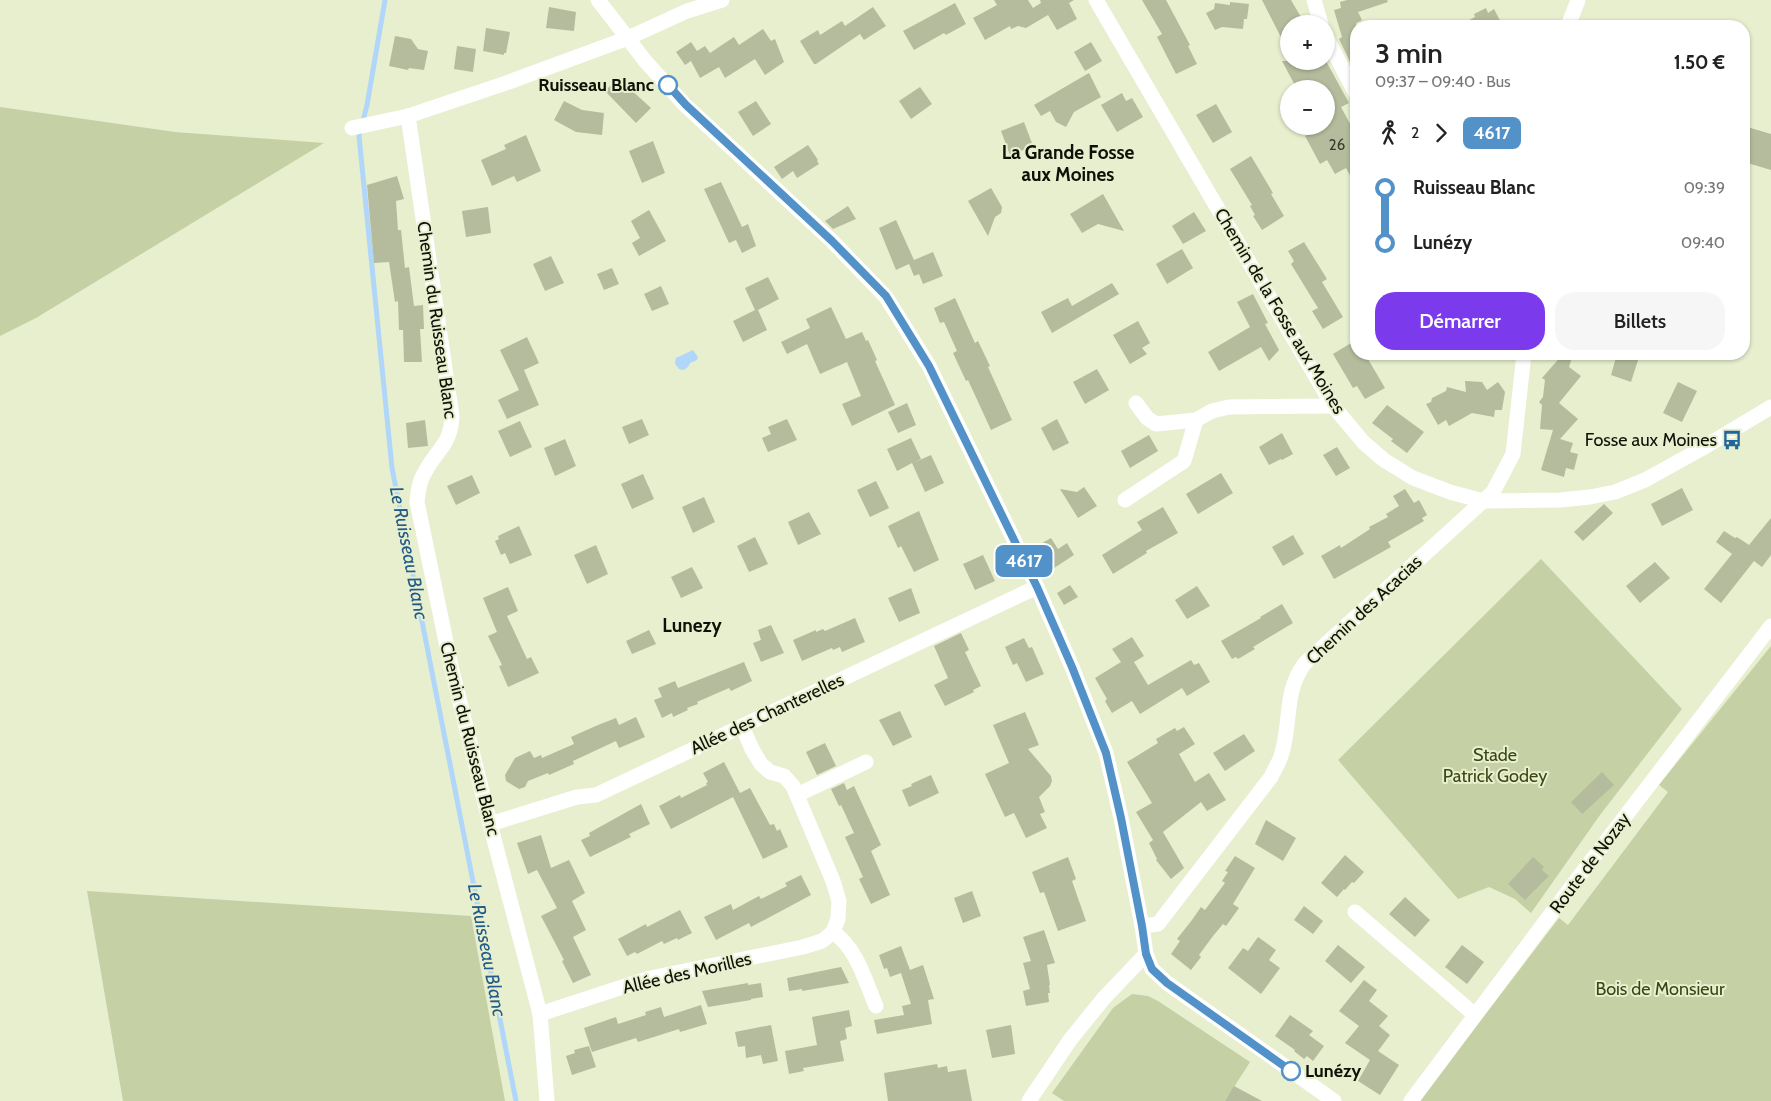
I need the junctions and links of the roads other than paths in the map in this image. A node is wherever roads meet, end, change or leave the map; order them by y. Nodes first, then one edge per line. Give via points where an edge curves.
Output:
1 (598, 0) edge
2 (722, 0) edge
3 (1096, 0) edge
4 (1314, 0) edge
5 (1578, 0) edge
6 (1318, 15) edge
7 (1570, 20) edge
8 (628, 38) junction
9 (1335, 54) edge
10 (1350, 83) edge
11 (408, 116) junction
12 (352, 128) dead end
13 (1523, 360) edge
14 (1136, 403) dead end
15 (1333, 406) junction
16 (1771, 407) edge
17 (1196, 420) junction
18 (1125, 500) dead end
19 (1483, 501) junction
20 (1037, 587) junction
21 (1771, 626) edge
22 (742, 726) junction
23 (866, 762) dead end
24 (797, 795) junction
25 (490, 824) junction
26 (1354, 912) dead end
27 (1142, 926) junction
28 (833, 932) junction
29 (1146, 954) junction
30 (876, 1006) dead end
31 (540, 1014) junction
32 (1475, 1015) junction
33 (547, 1101) edge
34 (1029, 1101) edge
35 (1334, 1101) edge
36 (1411, 1101) edge

1 - 8 street
2 - 8 street via 687,11
3 - 15 street, Chemin de la Fosse aux Moines
4 - 6 street
5 - 7 street
8 - 11 street
8 - 20 street via 686,105 886,296 929,366
9 - 10 street
11 - 12 street
11 - 25 street, Chemin du Ruisseau Blanc via 452,416 451,430 425,471 417,502
13 - 19 street, Chemin des Acacias via 1513,454 1493,492
14 - 17 street via 1156,424
15 - 17 street via 1229,408 1212,411
15 - 19 street, Chemin de la Fosse aux Moines via 1364,443 1384,460 1413,478
16 - 19 street, Chemin de la Fosse aux Moines via 1645,480 1615,492 1560,500
17 - 18 street via 1184,461
19 - 27 street, Chemin des Acacias via 1305,662 1292,686 1281,757 1271,777 1158,924
20 - 22 street, Allée des Chanterelles
20 - 27 street via 1106,753
21 - 32 street, Route de Nozay
22 - 24 street via 761,764 770,772 784,776
22 - 25 street, Allée des Chanterelles via 596,795 577,797
23 - 24 street
24 - 28 street via 839,901
25 - 31 street, Chemin du Ruisseau Blanc
26 - 32 street
27 - 29 street
28 - 30 street via 852,950
28 - 31 street, Allée des Morilles via 822,941 804,947 650,978
29 - 34 street via 1070,1040
29 - 35 street via 1152,969 1167,983
31 - 33 street, Chemin du Ruisseau Blanc
32 - 36 street, Route de Nozay

